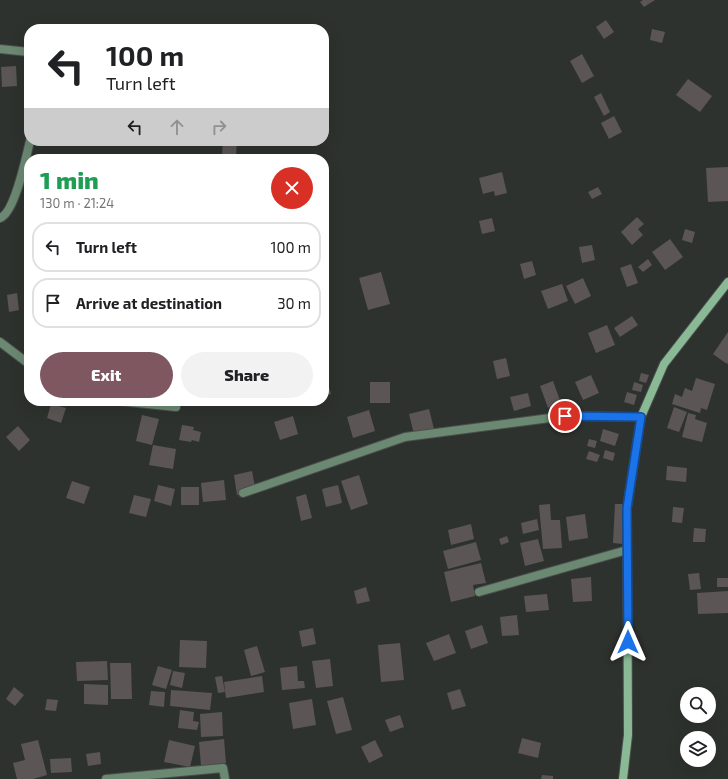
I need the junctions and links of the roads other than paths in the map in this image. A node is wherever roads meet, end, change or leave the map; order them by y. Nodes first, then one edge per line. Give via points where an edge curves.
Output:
1 (0, 49) edge
2 (24, 51) edge
3 (24, 163) edge
4 (0, 218) edge
5 (728, 282) edge
6 (0, 342) edge
7 (24, 360) edge
8 (166, 406) edge
9 (176, 407) dead end
10 (641, 417) junction
11 (243, 492) dead end
12 (627, 550) junction
13 (479, 592) dead end
14 (106, 779) edge
15 (225, 779) edge
16 (623, 779) edge

1 - 2 street
3 - 4 street via 13,202 4,217
5 - 10 main road via 664,364
6 - 7 street
8 - 9 street
10 - 11 street via 565,416 404,437
10 - 12 main road via 627,508
12 - 13 street
12 - 16 main road via 628,735
14 - 15 street via 223,768

